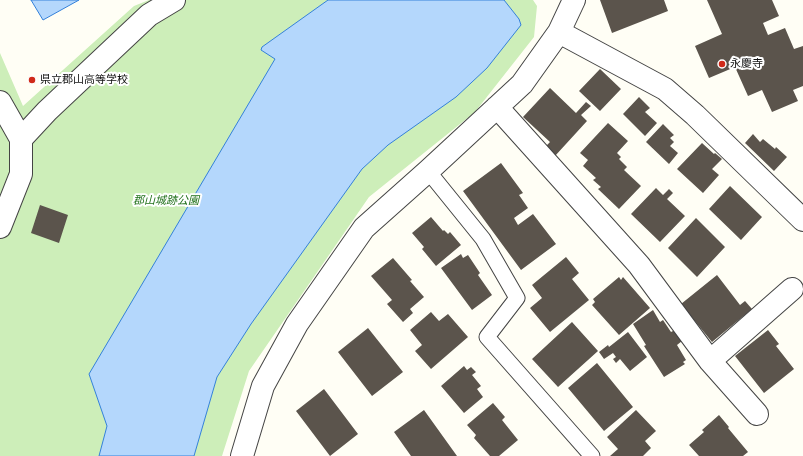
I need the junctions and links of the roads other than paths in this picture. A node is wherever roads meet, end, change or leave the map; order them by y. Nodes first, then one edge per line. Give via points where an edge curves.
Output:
1 (174, 0) edge
2 (563, 12) edge
3 (0, 102) edge
4 (497, 107) junction
5 (21, 139) junction
6 (428, 171) junction
7 (803, 220) edge
8 (0, 227) edge
9 (792, 289) dead end
10 (710, 360) junction
11 (757, 414) dead end
12 (242, 456) edge
13 (592, 456) edge

1 - 5 street via 149,15 47,111
2 - 4 street via 522,84
2 - 7 street via 665,89
3 - 5 street
4 - 6 street
4 - 10 street via 639,265
5 - 8 street via 21,174
6 - 12 street via 364,228 297,324 263,386
6 - 13 lane via 483,239 517,298 487,337
9 - 10 street
10 - 11 street

